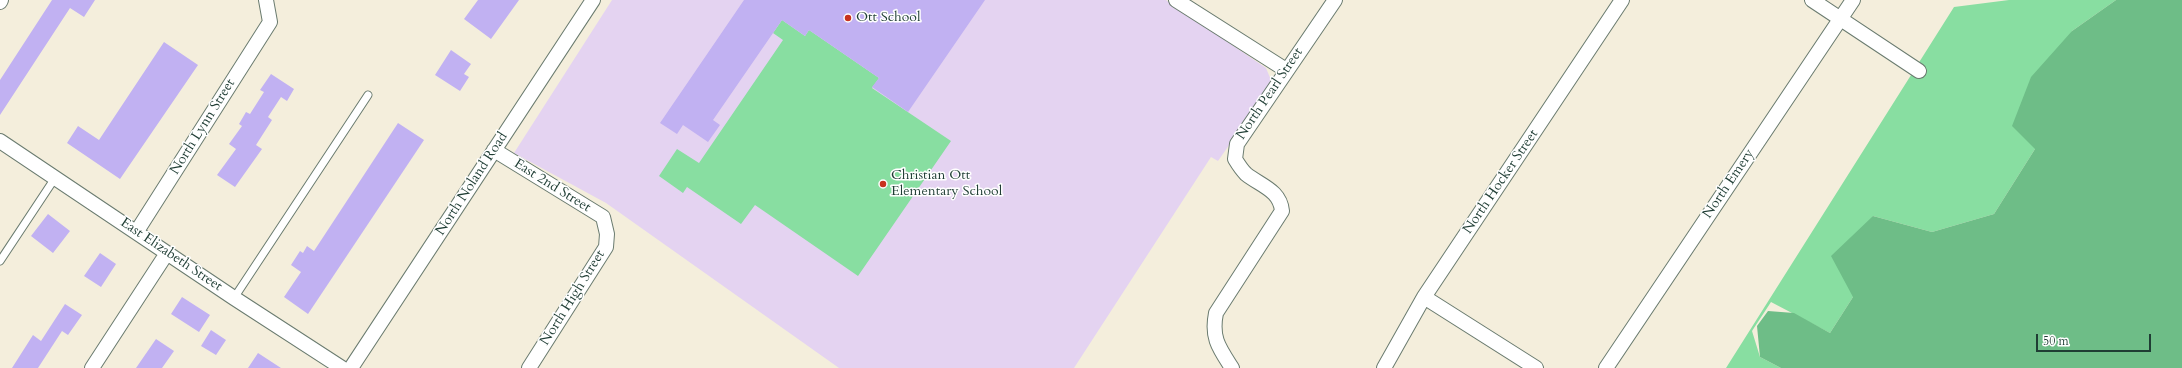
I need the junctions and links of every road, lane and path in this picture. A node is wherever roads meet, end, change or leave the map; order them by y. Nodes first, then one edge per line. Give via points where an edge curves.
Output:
1 (266, 0) edge
2 (593, 0) edge
3 (1176, 0) edge
4 (1335, 0) edge
5 (1622, 0) edge
6 (1812, 0) edge
7 (1853, 0) edge
8 (1840, 19) junction
9 (1286, 70) junction
10 (1919, 71) dead end
11 (368, 95) dead end
12 (0, 141) edge
13 (494, 150) junction
14 (55, 178) junction
15 (605, 225) joint
16 (137, 231) junction
17 (167, 253) junction
18 (0, 261) edge
19 (1424, 297) junction
20 (234, 298) junction
21 (92, 368) edge
22 (342, 368) edge
23 (351, 368) edge
24 (529, 368) edge
25 (1232, 368) edge
26 (1384, 368) edge
27 (1536, 368) edge
28 (1606, 368) edge

1 - 16 street, North Lynn Street via 270,22
2 - 13 street, North Noland Road
3 - 9 street
4 - 9 street, North Pearl Street
5 - 19 street, North Hocker Street
6 - 8 street
7 - 8 street, North Emery
8 - 10 street
8 - 28 street, North Emery
9 - 25 street, North Pearl Street via 1237,144 1235,159 1245,173 1281,202 1282,211 1216,313 1213,326 1218,346
11 - 20 lane
12 - 14 street, East Elizabeth Street
13 - 15 street, East 2nd Street via 603,217
13 - 23 street, North Noland Road
14 - 16 street, East Elizabeth Street
14 - 18 lane
15 - 24 street, North High Street via 606,247
16 - 17 street, East Elizabeth Street
17 - 20 street, East Elizabeth Street
17 - 21 street
19 - 26 street, North Hocker Street
19 - 27 street
20 - 22 street, East Elizabeth Street

